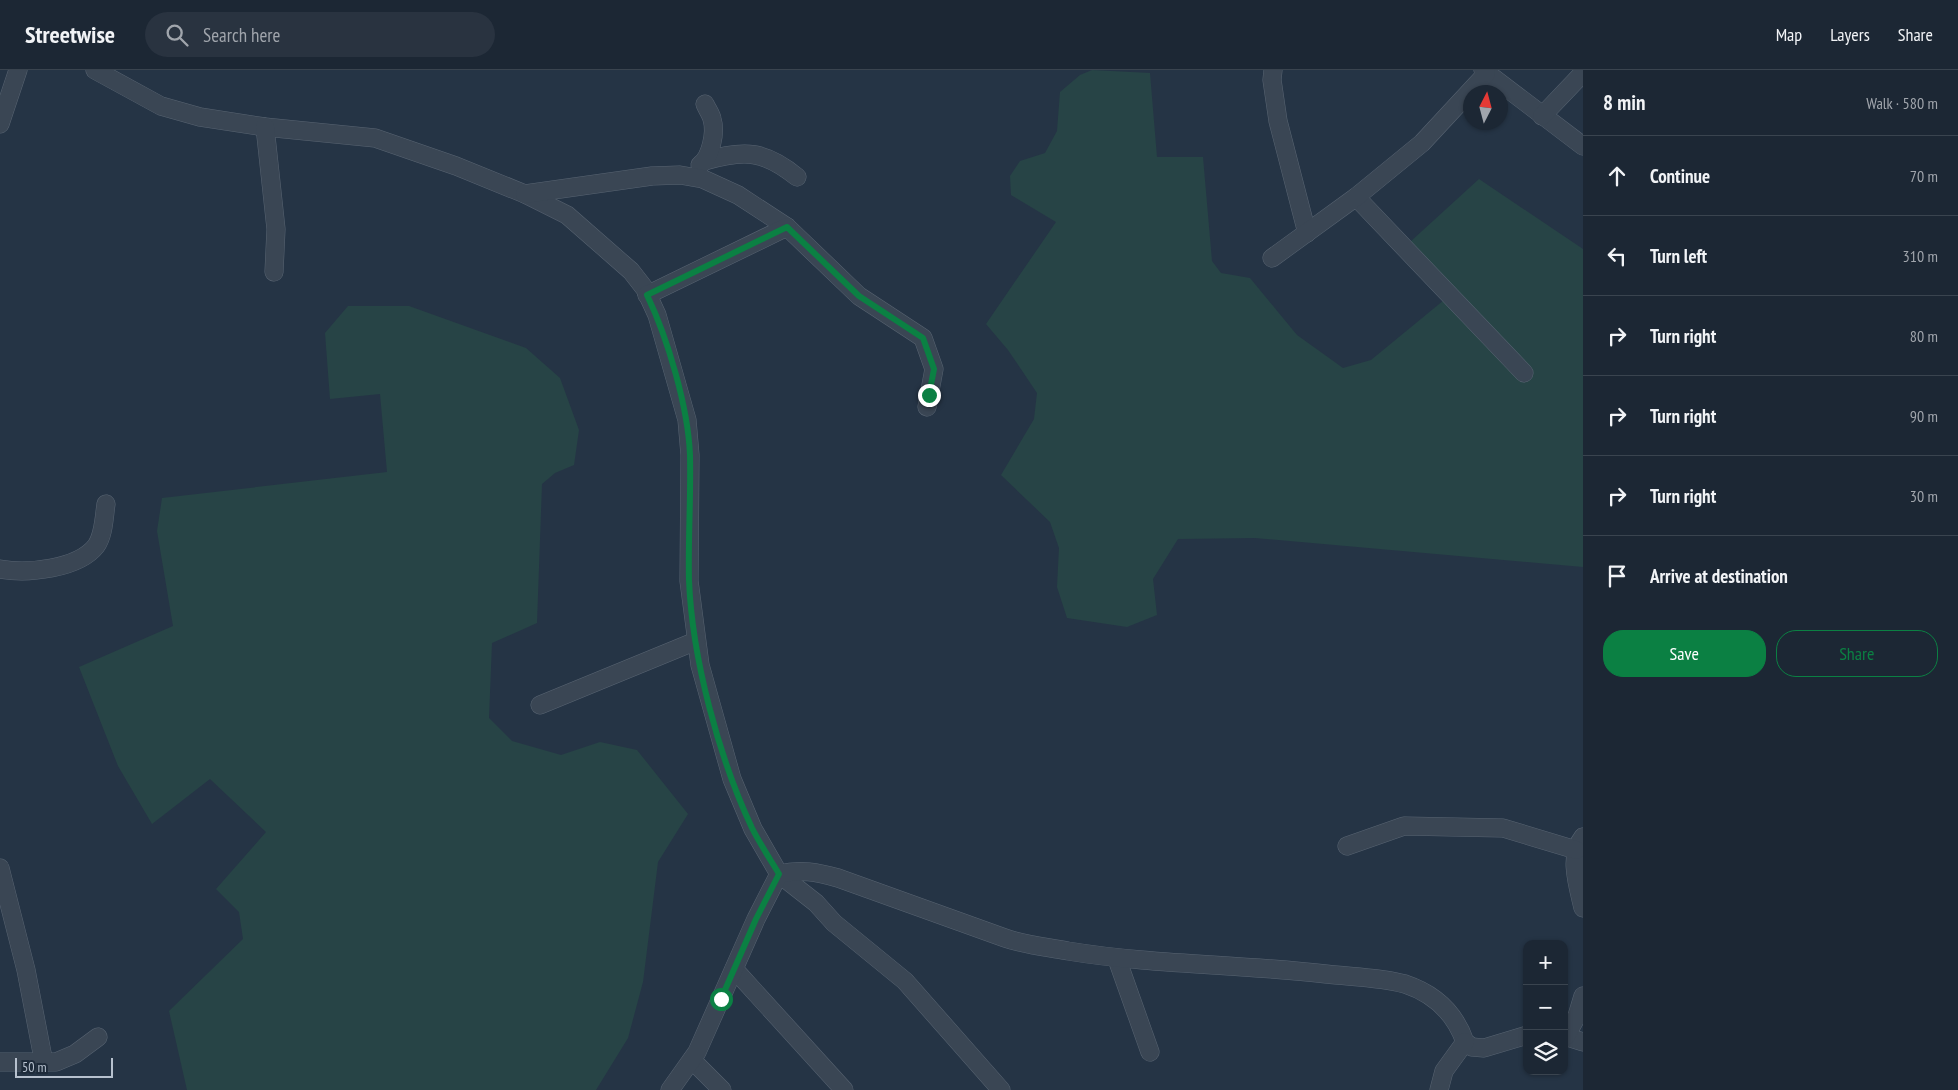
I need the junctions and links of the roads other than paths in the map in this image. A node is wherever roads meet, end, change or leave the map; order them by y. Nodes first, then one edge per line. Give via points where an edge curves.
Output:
1 (18, 70) edge
2 (1273, 70) edge
3 (102, 71) edge
4 (1485, 72) edge
5 (1583, 73) edge
6 (705, 104) dead end
7 (1542, 116) junction
8 (0, 124) edge
9 (265, 127) junction
10 (1583, 146) edge
11 (705, 161) junction
12 (685, 176) junction
13 (797, 177) dead end
14 (525, 194) junction
15 (1356, 197) junction
16 (787, 227) junction
17 (1307, 233) junction
18 (1272, 258) dead end
19 (274, 272) dead end
20 (647, 295) junction
21 (1524, 373) dead end
22 (927, 407) dead end
23 (106, 504) dead end
24 (0, 570) edge
25 (696, 641) junction
26 (540, 705) dead end
27 (1580, 843) edge
28 (1347, 846) dead end
29 (0, 868) edge
30 (779, 874) junction
31 (1583, 908) edge
32 (1117, 959) junction
33 (734, 969) junction
34 (1583, 996) edge
35 (1523, 1036) edge
36 (98, 1038) dead end
37 (1575, 1041) edge
38 (1465, 1042) junction
39 (1150, 1052) dead end
40 (692, 1060) junction
41 (0, 1062) edge
42 (44, 1063) junction
43 (670, 1090) edge
44 (722, 1090) edge
45 (844, 1090) edge
46 (1001, 1090) edge
47 (1439, 1090) edge

1 - 8 street
2 - 17 street via 1278,121
3 - 9 street via 161,106 200,118
4 - 7 street
4 - 15 street via 1422,143
5 - 7 street
6 - 11 street via 713,120
7 - 10 street
9 - 14 street via 375,138
9 - 19 street via 276,229
11 - 12 street
11 - 13 street via 733,153 750,153 770,158
12 - 14 street via 652,176
12 - 16 street via 703,179 738,195
14 - 20 street via 567,214 632,271
15 - 17 street
15 - 21 street
16 - 20 street
16 - 22 street via 859,296 923,338 934,369
17 - 18 street
20 - 25 street via 657,316 686,420 690,454 689,581
23 - 24 street via 96,545 82,558 37,570
25 - 26 street
25 - 30 street via 732,779 753,829
27 - 28 street via 1502,828 1404,826
27 - 31 street via 1576,878
29 - 42 street via 26,970
30 - 32 street via 814,871 1019,942
30 - 33 street
30 - 46 street via 905,981
32 - 38 street via 1282,968 1405,984 1447,1008
32 - 39 street
33 - 40 street
33 - 45 street
34 - 37 street
35 - 38 street via 1484,1048
36 - 42 street via 63,1060
38 - 47 street via 1444,1071
40 - 43 street
40 - 44 street
41 - 42 street

